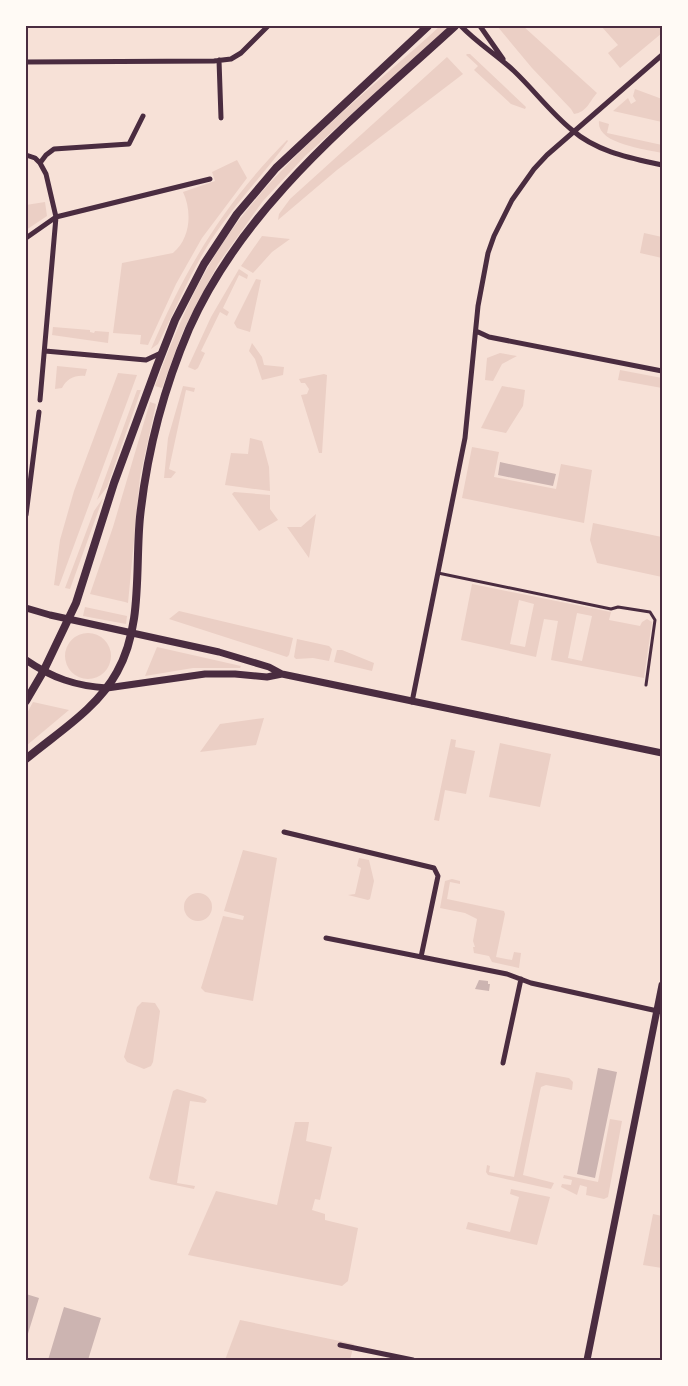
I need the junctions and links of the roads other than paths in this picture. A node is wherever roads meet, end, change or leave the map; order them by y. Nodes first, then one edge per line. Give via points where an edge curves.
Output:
1 (268, 26) edge
2 (429, 26) edge
3 (455, 26) edge
4 (461, 26) edge
5 (480, 26) edge
6 (663, 55) edge
7 (219, 60) junction
8 (26, 62) edge
9 (505, 63) junction
10 (143, 116) dead end
11 (221, 118) dead end
12 (573, 131) junction
13 (26, 155) edge
14 (40, 163) junction
15 (663, 165) edge
16 (210, 178) dead end
17 (56, 217) junction
18 (26, 238) edge
19 (476, 331) junction
20 (45, 351) junction
21 (162, 352) junction
22 (146, 360) junction
23 (663, 371) edge
24 (154, 373) junction
25 (40, 400) dead end
26 (39, 412) dead end
27 (26, 515) edge
28 (438, 573) junction
29 (26, 608) edge
30 (69, 619) junction
31 (130, 632) junction
32 (26, 660) edge
33 (43, 672) junction
34 (282, 674) junction
35 (646, 685) dead end
36 (107, 688) junction
37 (26, 701) edge
38 (412, 702) junction
39 (663, 753) edge
40 (26, 759) edge
41 (284, 832) dead end
42 (326, 938) dead end
43 (421, 957) junction
44 (521, 979) junction
45 (663, 985) edge
46 (660, 1011) edge
47 (503, 1063) dead end
48 (340, 1346) dead end
49 (413, 1360) edge
50 (587, 1360) edge

1 - 7 street via 241,53
2 - 21 main road via 292,152 250,198 204,264
3 - 31 main road via 285,185 245,234 205,297 169,381 152,439
4 - 9 street
5 - 9 street
6 - 12 street
7 - 8 street
7 - 11 street
9 - 12 street
10 - 14 street via 129,144 54,149
12 - 15 street via 610,152
12 - 19 street via 534,169 506,212 488,253
13 - 14 street
14 - 17 street
16 - 17 street
17 - 18 street
17 - 20 street
19 - 23 street via 489,337
19 - 28 street via 465,438
20 - 22 street
20 - 25 street
21 - 22 street
21 - 24 main road
22 - 24 street
24 - 30 main road
26 - 27 street
28 - 35 lane via 611,609 650,612 655,620
28 - 38 street
29 - 30 street
30 - 31 street
30 - 33 main road
31 - 34 street via 219,652
31 - 36 main road via 120,667
32 - 33 street
33 - 36 street via 74,684
33 - 37 main road
34 - 36 street via 205,674
34 - 38 street
36 - 40 main road
38 - 39 street
41 - 43 street via 434,868 438,876
42 - 43 street
43 - 44 street
44 - 46 street
44 - 47 street
45 - 46 street
46 - 50 street
48 - 49 street

